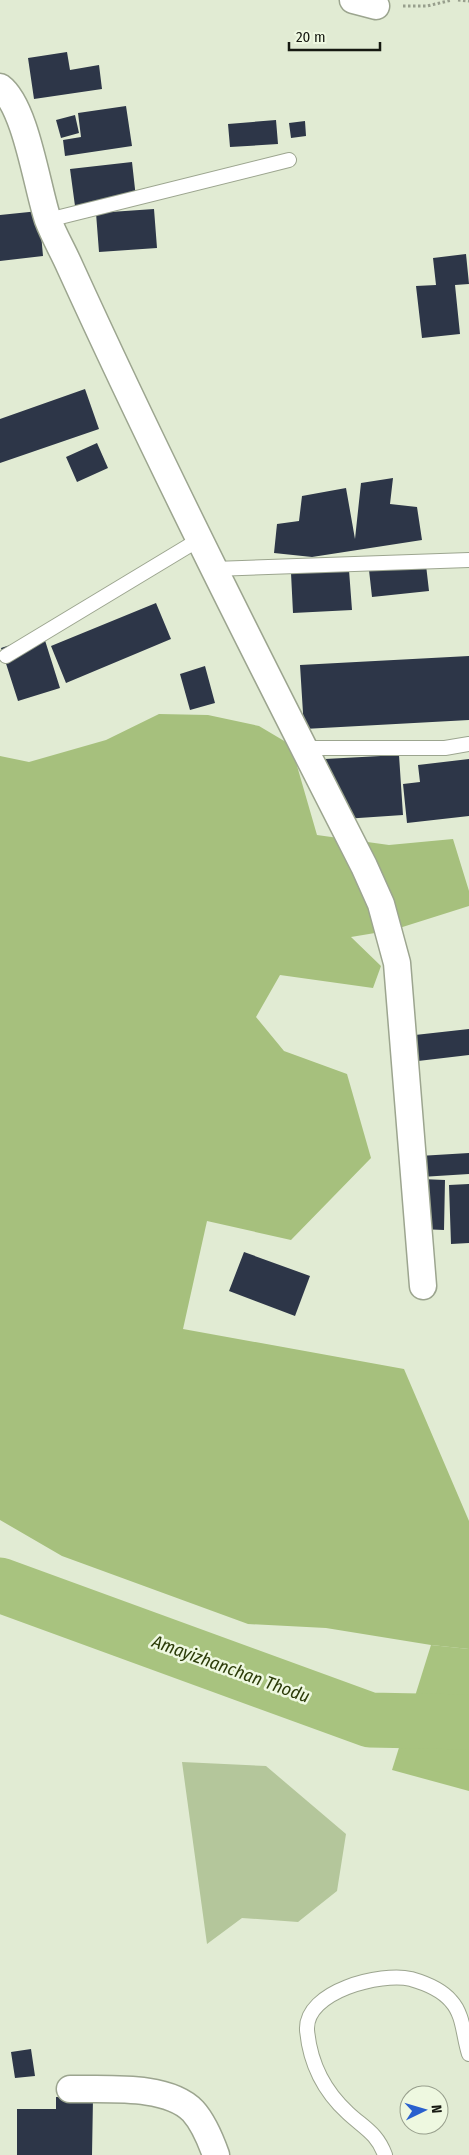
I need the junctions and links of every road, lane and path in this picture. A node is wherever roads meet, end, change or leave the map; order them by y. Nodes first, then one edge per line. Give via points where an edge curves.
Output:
1 (452, 0) edge
2 (458, 0) edge
3 (469, 1) edge
4 (364, 3) edge
5 (0, 87) edge
6 (288, 160) dead end
7 (48, 220) junction
8 (200, 539) junction
9 (469, 560) edge
10 (214, 568) junction
11 (6, 656) dead end
12 (469, 744) edge
13 (304, 748) junction
14 (423, 1286) dead end
15 (469, 2054) edge
16 (70, 2089) dead end
17 (216, 2155) edge
18 (384, 2155) edge

1 - 4 path via 427,6
2 - 3 path
5 - 7 street via 6,91 26,132
6 - 7 lane
7 - 8 street
8 - 10 street
8 - 11 lane
9 - 10 lane
10 - 13 street
12 - 13 lane via 445,748
13 - 14 street via 381,904 397,963
15 - 18 lane via 460,2016 451,2001 436,1988 410,1979 381,1978 348,1987 321,2001 311,2012 307,2028 319,2077 334,2100 367,2127 381,2144
16 - 17 street via 157,2092 178,2099 194,2111

